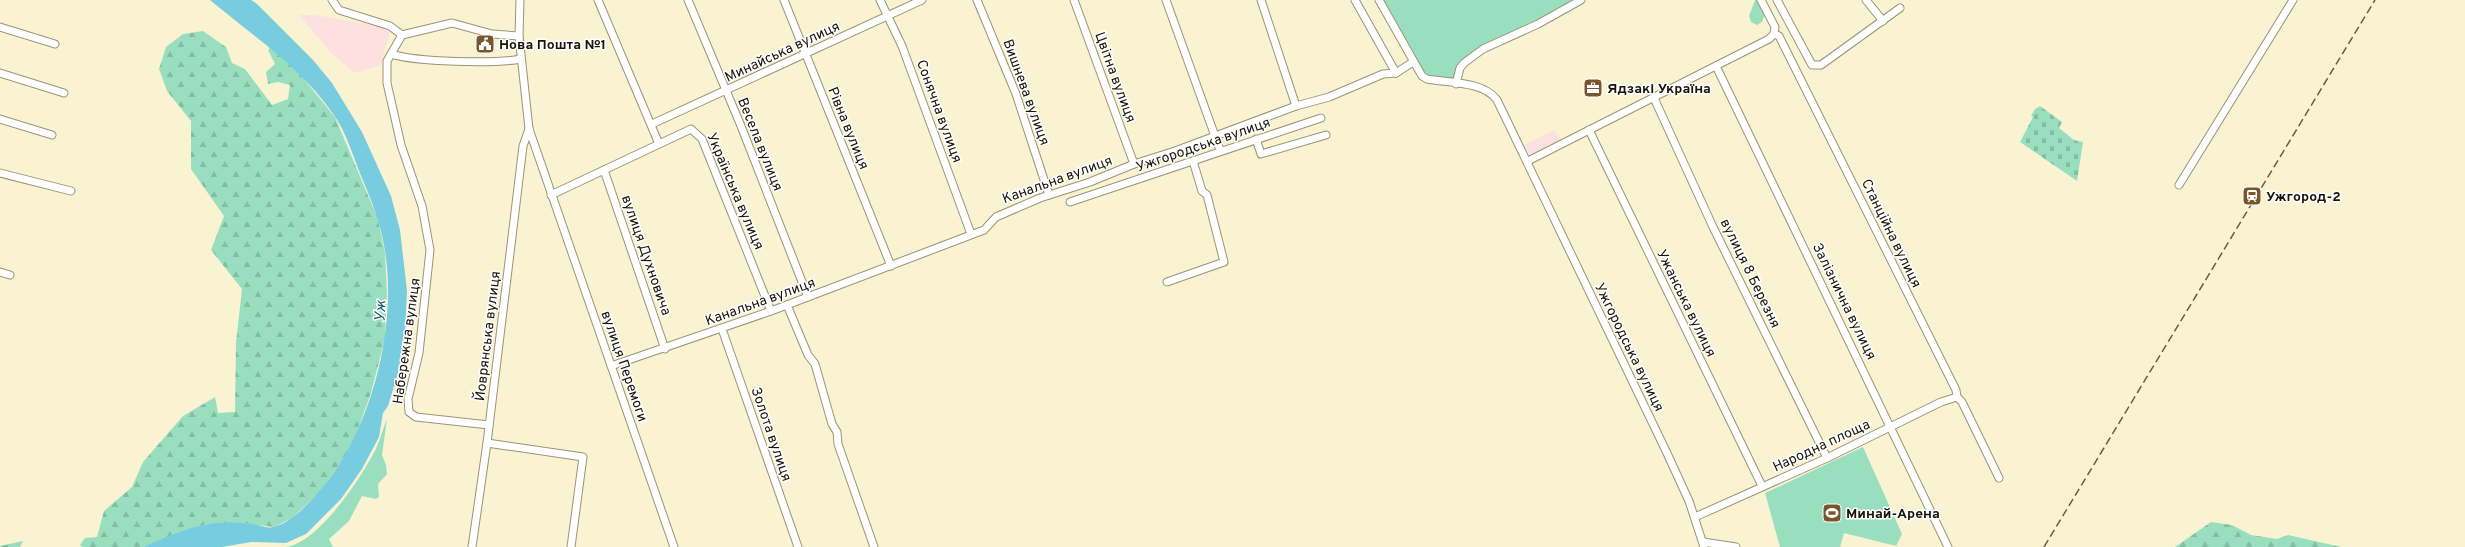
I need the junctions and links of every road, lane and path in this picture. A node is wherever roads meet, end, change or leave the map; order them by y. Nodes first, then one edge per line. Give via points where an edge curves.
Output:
1 (332, 0) edge
2 (520, 0) edge
3 (598, 0) edge
4 (688, 0) edge
5 (784, 0) edge
6 (880, 0) edge
7 (922, 0) edge
8 (977, 0) edge
9 (1074, 0) edge
10 (1166, 0) edge
11 (1261, 0) edge
12 (1355, 0) edge
13 (1379, 0) edge
14 (1581, 0) edge
15 (1761, 0) edge
16 (1777, 0) edge
17 (1866, 0) edge
18 (2293, 0) edge
19 (1900, 8) dead end
20 (887, 16) junction
21 (1883, 21) junction
22 (0, 27) edge
23 (1774, 34) junction
24 (402, 35) junction
25 (519, 36) junction
26 (55, 44) dead end
27 (391, 54) junction
28 (806, 55) junction
29 (521, 59) junction
30 (1413, 62) junction
31 (1716, 66) junction
32 (1396, 72) junction
33 (0, 74) edge
34 (1456, 84) junction
35 (726, 92) junction
36 (64, 93) dead end
37 (1654, 98) junction
38 (1296, 106) junction
39 (1321, 118) dead end
40 (0, 119) edge
41 (652, 124) junction
42 (529, 129) junction
43 (1589, 130) junction
44 (52, 135) dead end
45 (1326, 135) dead end
46 (1214, 136) junction
47 (1256, 139) junction
48 (659, 144) junction
49 (1220, 150) junction
50 (1528, 161) junction
51 (1193, 162) junction
52 (1134, 164) junction
53 (604, 170) junction
54 (0, 173) edge
55 (2179, 186) dead end
56 (71, 191) dead end
57 (551, 194) junction
58 (1049, 195) junction
59 (1070, 202) dead end
60 (970, 234) junction
61 (891, 266) junction
62 (0, 272) edge
63 (10, 275) dead end
64 (1167, 282) dead end
65 (808, 297) junction
66 (787, 305) junction
67 (771, 311) junction
68 (722, 329) junction
69 (665, 349) junction
70 (611, 366) junction
71 (1957, 397) junction
72 (489, 425) junction
73 (1892, 427) junction
74 (487, 443) junction
75 (1826, 458) junction
76 (1999, 478) dead end
77 (1762, 486) junction
78 (1695, 517) junction
79 (1704, 544) edge
80 (472, 547) edge
81 (571, 547) edge
82 (674, 547) edge
83 (798, 547) edge
84 (874, 547) edge
85 (1736, 547) edge
86 (1948, 547) edge

1 - 24 street via 339,10 390,26
2 - 25 street, вулиця Перемоги
3 - 41 street
4 - 35 street, Весела вулиця
5 - 28 street, Рівна вулиця
6 - 20 street, Сонячна вулиця
7 - 20 street, Минайська вулиця
8 - 58 street, Вишнева вулиця via 1016,94
9 - 52 street, Цвітна вулиця
10 - 46 street
11 - 38 street
12 - 32 street
13 - 30 street, Ужгородська вулиця
14 - 34 street via 1538,24 1483,49 1460,68
15 - 23 street, Станційна вулиця via 1775,27
16 - 21 street via 1812,65 1816,66 1821,66
17 - 21 street
18 - 55 street
19 - 21 street
20 - 28 street, Минайська вулиця
20 - 60 street, Сонячна вулиця via 905,54
22 - 26 street
23 - 31 street
23 - 71 street, Станційна вулиця via 1779,36 1850,175 1956,390
24 - 25 street via 452,23 492,34
24 - 27 street, Набережна вулиця
25 - 29 street, вулиця Перемоги
27 - 29 street via 456,60
27 - 72 street, Набережна вулиця via 386,70 386,83 401,144 422,206 430,250 420,346 408,399 409,412 416,417
28 - 35 street, Минайська вулиця
28 - 61 street, Рівна вулиця
29 - 42 street, вулиця Перемоги
30 - 32 street, Канальна вулиця
30 - 34 street, Ужгородська вулиця via 1427,79
31 - 37 street
31 - 73 street, Залізнична вулиця
32 - 38 street, Канальна вулиця via 1382,74 1329,97
33 - 36 street
34 - 50 street, Ужгородська вулиця via 1493,95
35 - 41 street, Минайська вулиця
35 - 65 street, Весела вулиця
37 - 43 street
37 - 75 street, вулиця 8 Березня via 1713,227
38 - 46 street, Канальна вулиця
39 - 47 street, Ужгородська вулиця
40 - 44 street
41 - 48 street
42 - 57 street, вулиця Перемоги
42 - 72 street, Йоврянська вулиця via 523,146
43 - 50 street
43 - 77 street, Ужанська вулиця
45 - 47 street via 1261,154
46 - 49 street
46 - 52 street, Канальна вулиця
47 - 49 street, Ужгородська вулиця
48 - 53 street
48 - 67 street, Українська вулиця via 691,129 702,138
49 - 51 street, Ужгородська вулиця via 1195,158
50 - 78 street, Ужгородська вулиця
51 - 59 street, Ужгородська вулиця
51 - 64 street via 1211,211 1224,262
52 - 58 street, Канальна вулиця
53 - 57 street
53 - 69 street, вулиця Духновича
54 - 56 street
57 - 70 street, вулиця Перемоги
58 - 60 street, Канальна вулиця via 996,217 984,230
60 - 61 street, Канальна вулиця
61 - 65 street, Канальна вулиця
62 - 63 street
65 - 66 street, Канальна вулиця
66 - 67 street, Канальна вулиця
66 - 84 street via 808,355 815,364 832,424 837,432 838,444
67 - 68 street, Канальна вулиця
68 - 69 street, Канальна вулиця
68 - 83 street, Золота вулиця
69 - 70 street, Канальна вулиця
70 - 82 street, вулиця Перемоги
71 - 73 street, Народна площа via 1941,402
71 - 76 street, Станційна вулиця via 1973,422
72 - 74 street, Йоврянська вулиця
73 - 75 street, Народна площа
73 - 86 street, Залізнична вулиця
74 - 80 street, Йоврянська вулиця
74 - 81 street via 582,457
75 - 77 street, Народна площа
77 - 78 street, Народна площа
78 - 79 street, Ужгородська вулиця
79 - 85 street

